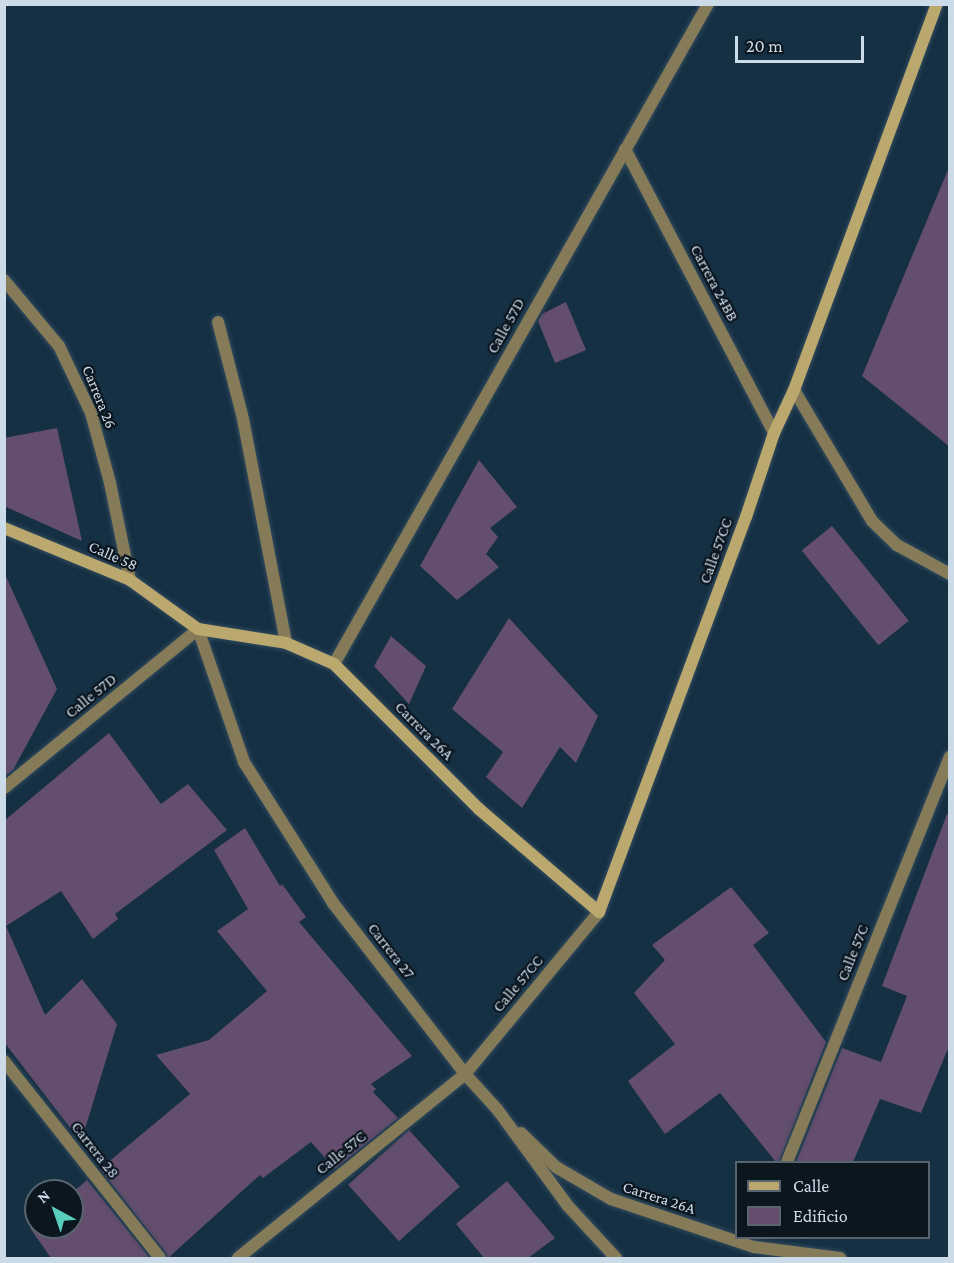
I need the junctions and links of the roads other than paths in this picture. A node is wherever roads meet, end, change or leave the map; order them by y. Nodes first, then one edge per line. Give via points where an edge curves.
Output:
1 (708, 4) edge
2 (937, 4) edge
3 (626, 149) junction
4 (4, 280) edge
5 (218, 322) dead end
6 (794, 390) junction
7 (774, 433) junction
8 (4, 528) edge
9 (950, 574) edge
10 (130, 580) junction
11 (198, 629) junction
12 (286, 643) junction
13 (334, 664) junction
14 (950, 756) edge
15 (4, 788) edge
16 (599, 912) junction
17 (4, 1061) edge
18 (465, 1074) junction
19 (497, 1109) junction
20 (787, 1161) edge
21 (735, 1236) edge
22 (755, 1242) edge
23 (160, 1258) edge
24 (238, 1258) edge
25 (616, 1258) edge
26 (840, 1258) edge

1 - 3 street, Calle 57D
2 - 6 street, Calle 57CC
3 - 7 street, Carrera 24BB
3 - 13 street, Calle 57D
4 - 10 street, Carrera 26 via 59,346 91,413
5 - 12 street via 243,419
6 - 7 street, Calle 57CC
6 - 9 street via 872,520 897,545
7 - 16 street, Calle 57CC
8 - 10 street, Calle 58
10 - 11 street, Calle 58
11 - 12 street, Carrera 26A
11 - 15 street, Calle 57D
11 - 18 street, Carrera 27 via 244,762 333,903
12 - 13 street, Carrera 26A
13 - 16 street, Carrera 26A via 479,809
14 - 20 street, Calle 57C
16 - 18 street, Calle 57CC
17 - 23 street, Carrera 28
18 - 19 street, Carrera 27
18 - 24 street, Calle 57C
19 - 21 street, Carrera 26A via 556,1167 611,1199
19 - 25 street, Carrera 27 via 568,1206
22 - 26 street, Carrera 26A

